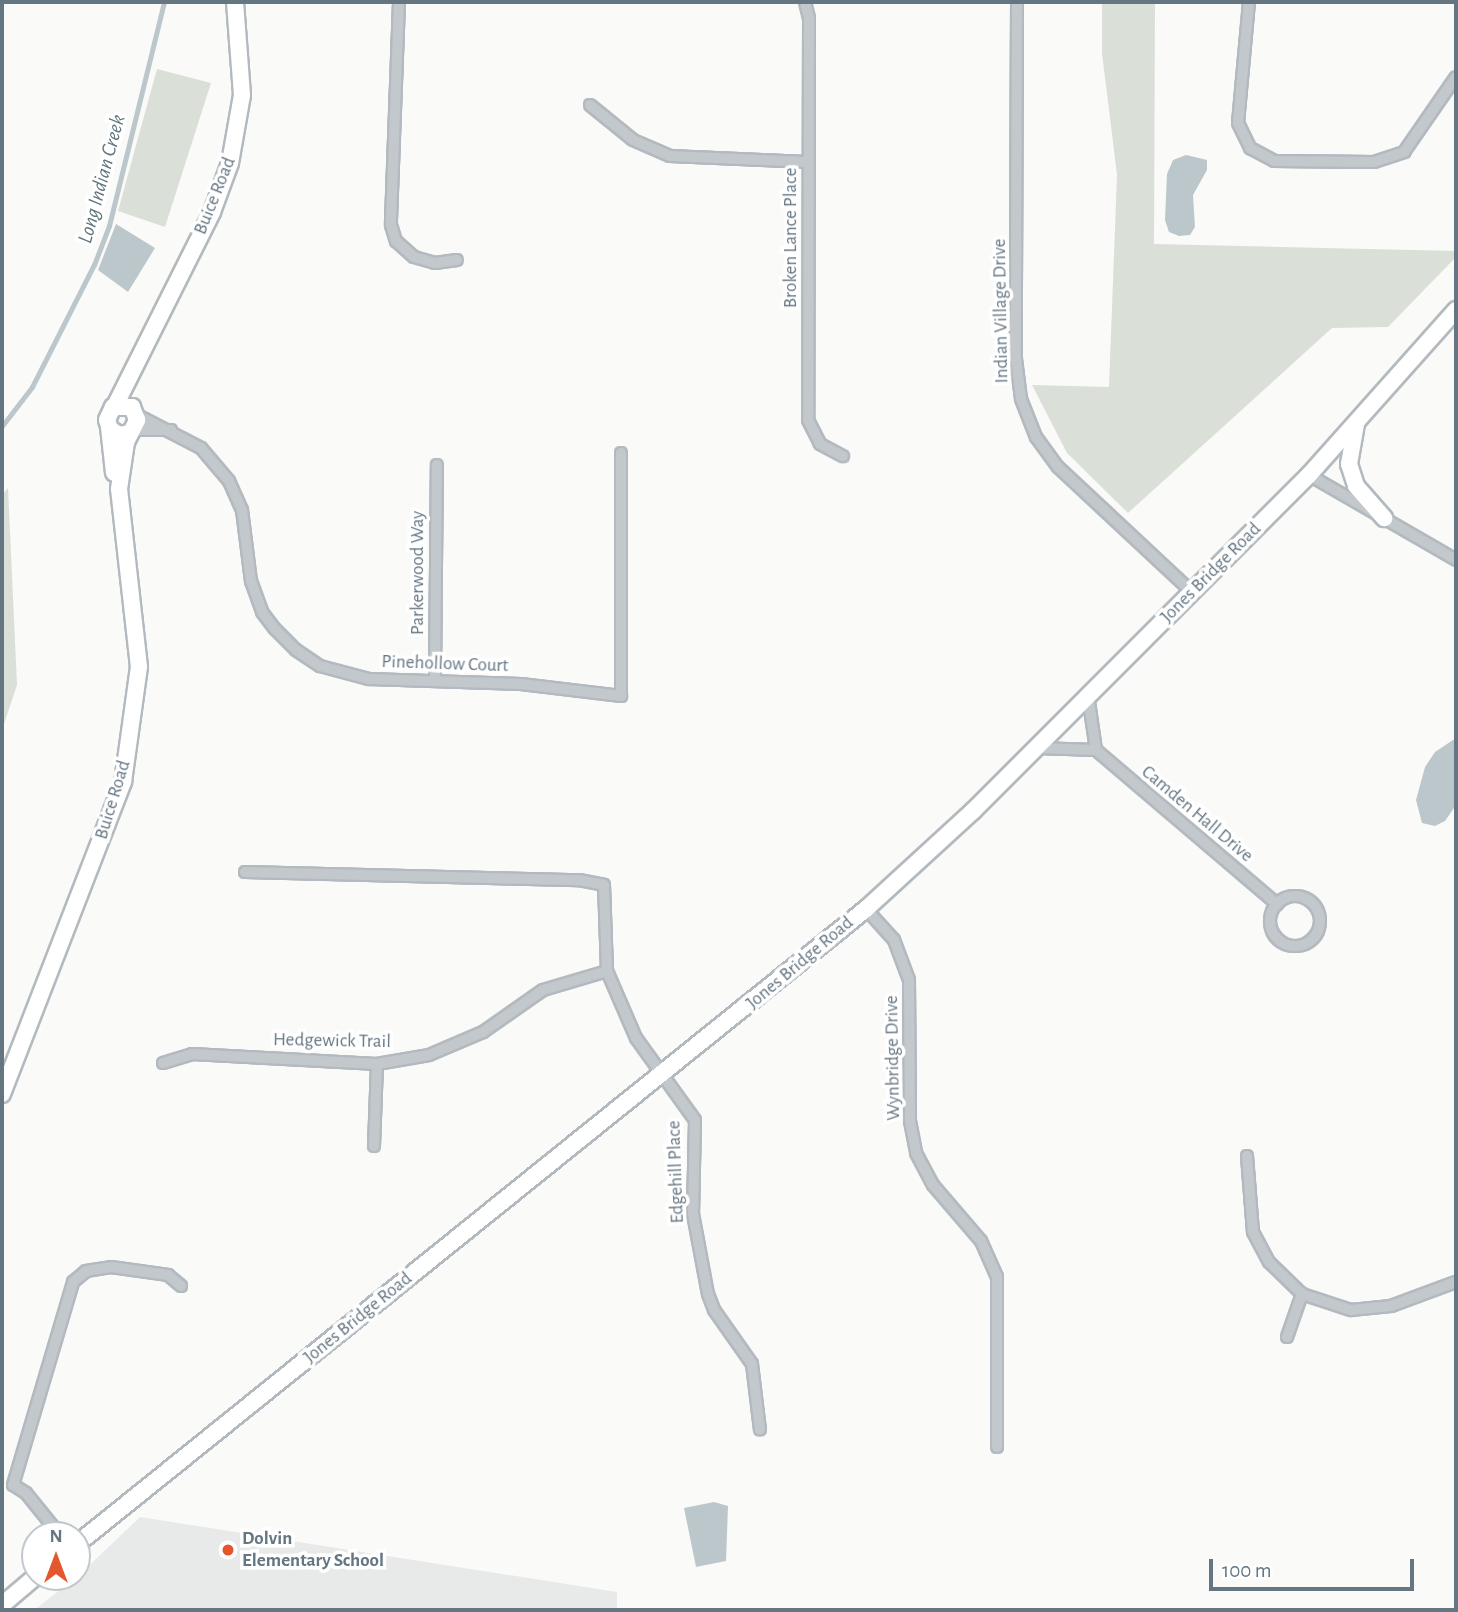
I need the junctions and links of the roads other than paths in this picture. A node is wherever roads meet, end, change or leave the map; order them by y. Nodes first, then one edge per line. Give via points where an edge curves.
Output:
1 (235, 2) edge
2 (399, 2) edge
3 (805, 2) edge
4 (1017, 2) edge
5 (1249, 2) edge
6 (1456, 77) edge
7 (590, 105) dead end
8 (808, 162) junction
9 (457, 260) dead end
10 (1456, 310) edge
11 (133, 377) junction
12 (115, 406) junction
13 (134, 422) junction
14 (1356, 424) junction
15 (109, 427) junction
16 (621, 453) dead end
17 (844, 456) dead end
18 (437, 465) dead end
19 (1309, 475) junction
20 (119, 489) junction
21 (1384, 518) junction
22 (1456, 561) edge
23 (1192, 592) junction
24 (435, 681) junction
25 (1088, 695) junction
26 (1037, 748) junction
27 (1096, 750) junction
28 (246, 872) dead end
29 (1277, 904) junction
30 (866, 909) junction
31 (607, 971) junction
32 (163, 1063) dead end
33 (377, 1063) junction
34 (664, 1074) junction
35 (2, 1094) edge
36 (374, 1146) dead end
37 (1247, 1156) dead end
38 (1456, 1282) edge
39 (181, 1286) dead end
40 (1302, 1294) junction
41 (1287, 1336) dead end
42 (760, 1430) dead end
43 (997, 1447) dead end
44 (49, 1521) edge
45 (91, 1533) edge
46 (21, 1589) edge
47 (2, 1605) edge

1 - 11 main road, Buice Road via 242,95 230,163
2 - 9 street via 391,225 396,241 414,257 435,263
3 - 8 street, Broken Lance Place via 809,18
4 - 23 street, Indian Village Drive via 1016,359 1021,399 1036,437 1058,467
5 - 6 street via 1238,123 1251,148 1261,156 1295,164 1388,158 1414,141
7 - 8 street via 633,140 670,156
8 - 17 street, Broken Lance Place via 808,420 820,444
10 - 14 main road, Jones Bridge Road
11 - 12 main road, Buice Road
11 - 13 main road, Buice Road
12 - 13 main road via 127,405
12 - 15 main road, Buice Road via 107,415
13 - 15 main road via 119,435
13 - 20 main road, Buice Road
13 - 24 street, Pinehollow Court via 171,430 201,448 229,481 242,510 251,581 262,612 296,650 347,676
14 - 19 main road, Jones Bridge Road
14 - 21 main road via 1349,464 1356,486
15 - 20 main road, Buice Road
16 - 24 street, Pinehollow Court via 621,696
18 - 24 street, Parkerwood Way
19 - 21 street
19 - 23 main road, Jones Bridge Road
20 - 35 main road, Buice Road via 139,667 123,782
21 - 22 street
23 - 25 main road, Jones Bridge Road
25 - 26 main road, Jones Bridge Road
25 - 27 street
26 - 27 street
26 - 30 main road, Jones Bridge Road
27 - 29 street, Camden Hall Drive
28 - 31 street via 579,880 604,885
29 - 29 street via 1292,896 1308,899 1319,913 1315,936 1294,945 1279,939 1271,918
30 - 34 main road, Jones Bridge Road
30 - 43 street, Wynbridge Drive via 894,940 909,980 910,1121 916,1153 933,1185 981,1241 997,1278
31 - 33 street, Hedgewick Trail via 542,990 449,1050
31 - 34 street, Edgehill Place via 636,1038
32 - 33 street, Hedgewick Trail via 192,1054
33 - 36 street
34 - 42 street, Edgehill Place via 695,1120 693,1214 708,1294 752,1364
34 - 45 main road, Jones Bridge Road
37 - 40 street via 1253,1232 1269,1262
38 - 40 street via 1391,1306 1351,1310
39 - 44 street via 168,1275 111,1267 86,1271 73,1282 13,1485 26,1493
40 - 41 street
46 - 47 main road

